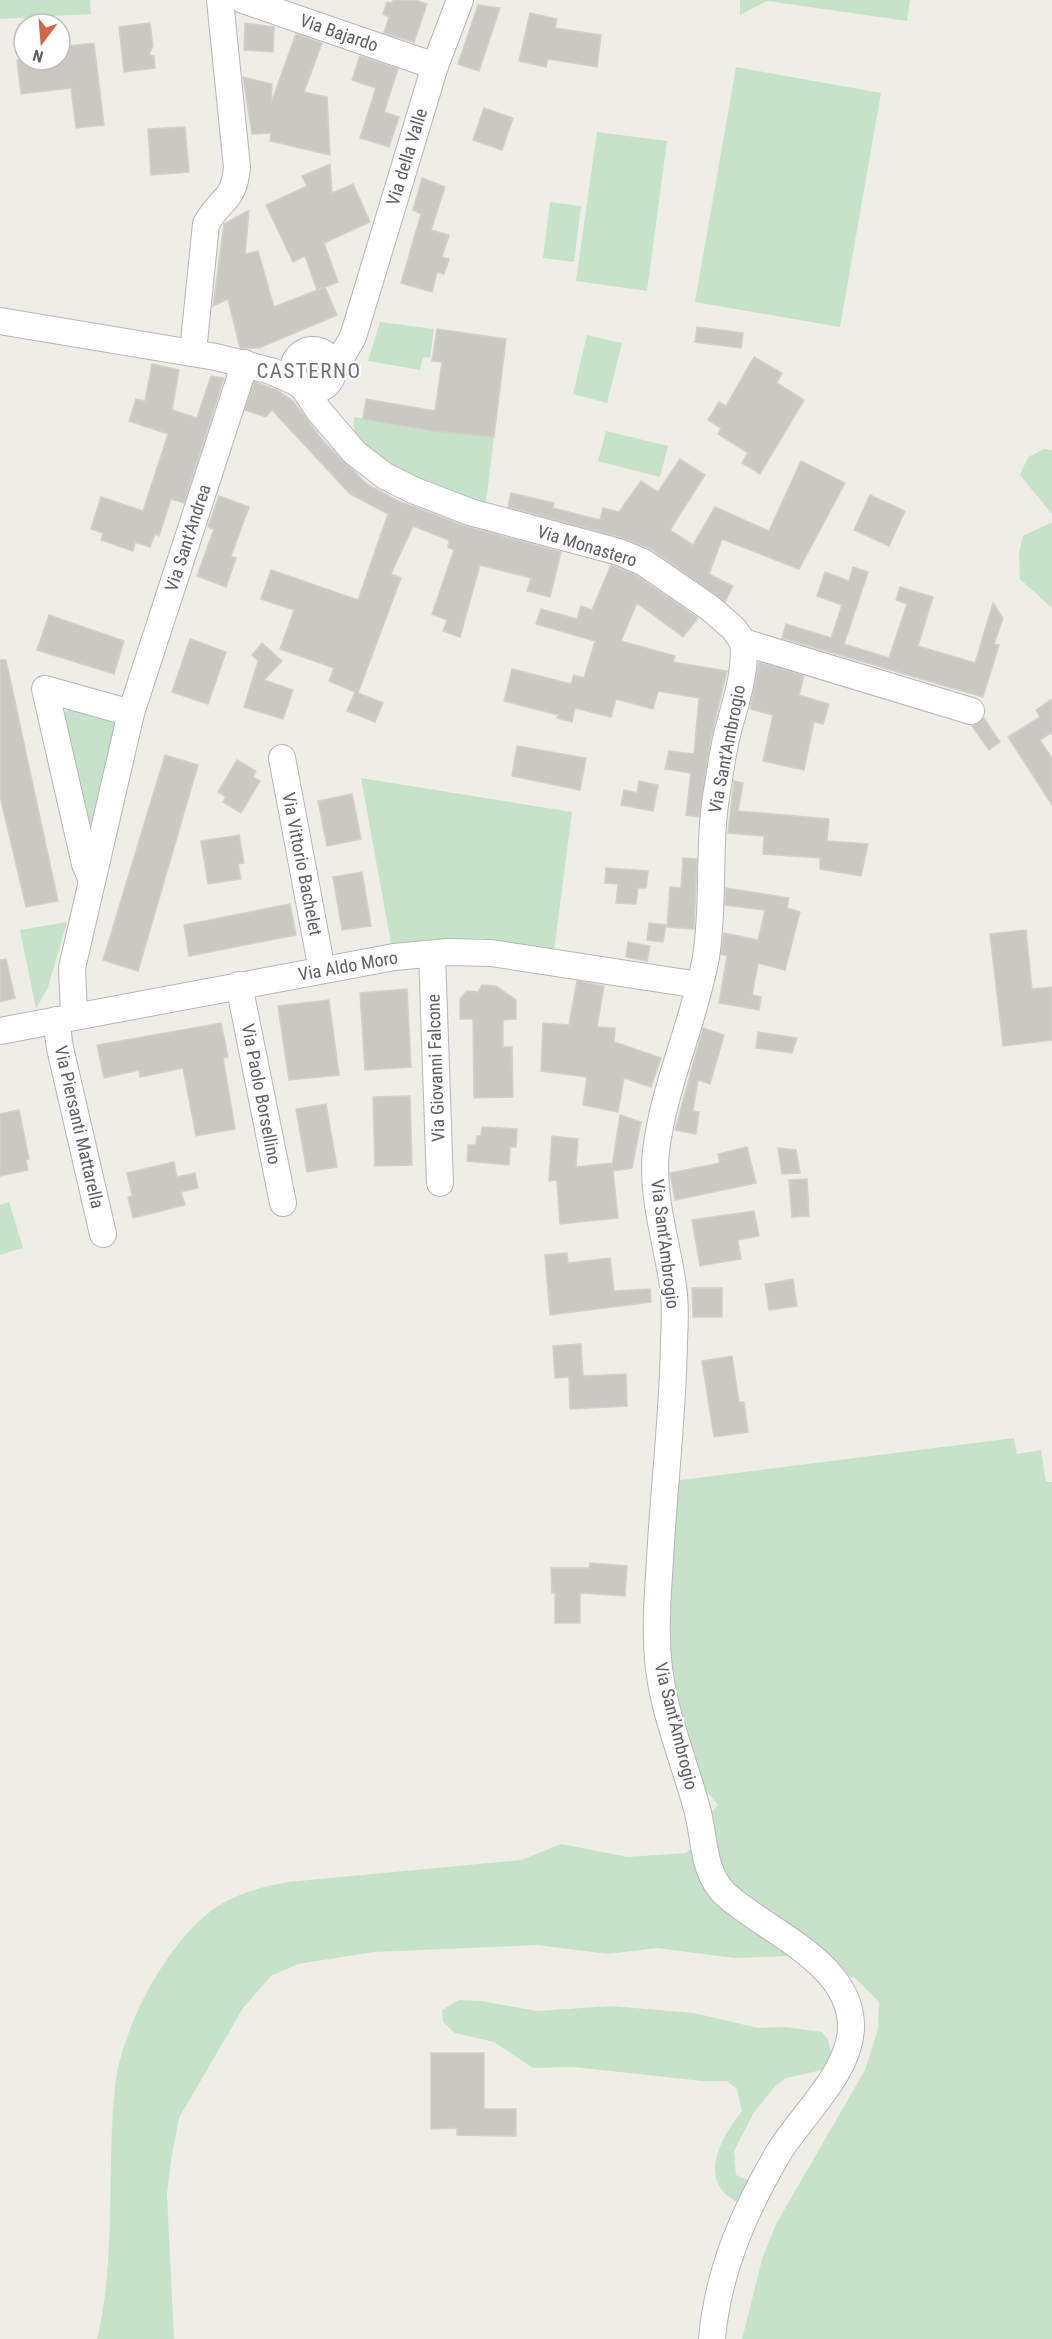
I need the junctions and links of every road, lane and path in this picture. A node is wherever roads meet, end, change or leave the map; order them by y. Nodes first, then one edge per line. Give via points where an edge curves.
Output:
1 (220, 0) edge
2 (243, 0) edge
3 (460, 0) edge
4 (435, 66) junction
5 (358, 317) junction
6 (0, 321) edge
7 (193, 352) junction
8 (301, 354) junction
9 (245, 363) junction
10 (331, 376) junction
11 (301, 385) junction
12 (338, 430) junction
13 (743, 642) junction
14 (971, 711) dead end
15 (130, 713) junction
16 (282, 758) dead end
17 (91, 879) junction
18 (432, 954) junction
19 (322, 970) junction
20 (239, 985) junction
21 (699, 985) junction
22 (65, 1017) junction
23 (0, 1031) edge
24 (440, 1183) dead end
25 (283, 1203) dead end
26 (103, 1234) dead end
27 (712, 2339) edge

1 - 7 street via 237,167 235,188 214,209 206,224
2 - 4 street, Via Bajardo
3 - 4 street, Via della Valle
4 - 5 street, Via della Valle
5 - 8 street
5 - 10 street, Via della Valle via 353,337
6 - 7 street
7 - 9 street
8 - 9 street
8 - 10 street via 316,350 327,356
8 - 11 street via 293,366
9 - 11 street
9 - 15 street, Via Sant'Andrea
10 - 11 street via 321,387 309,389
10 - 12 street
11 - 12 street, Via Monastero
12 - 13 street, Via Monastero via 367,464 413,490 470,512 609,549 643,562 710,608
13 - 14 street
13 - 21 street, Via Sant'Ambrogio via 745,653 715,800 711,901
15 - 17 street, Via Sant'Andrea
15 - 17 street, Via Sant'Andrea via 45,689
16 - 19 street, Via Vittorio Bachelet
17 - 22 street, Via Sant'Andrea
18 - 19 street, Via Aldo Moro
18 - 21 street, Via Aldo Moro via 490,953
18 - 24 street, Via Giovanni Falcone
19 - 20 street, Via Aldo Moro
20 - 22 street, Via Aldo Moro
20 - 25 street, Via Paolo Borsellino
21 - 27 street, Via Sant'Ambrogio via 656,1150 655,1174 674,1291 657,1658 699,1814 703,1847 719,1886 822,1965 845,2000 851,2021 843,2060 780,2152 739,2229 718,2298
22 - 23 street, Via Aldo Moro
22 - 26 street, Via Piersanti Mattarella via 60,1048

